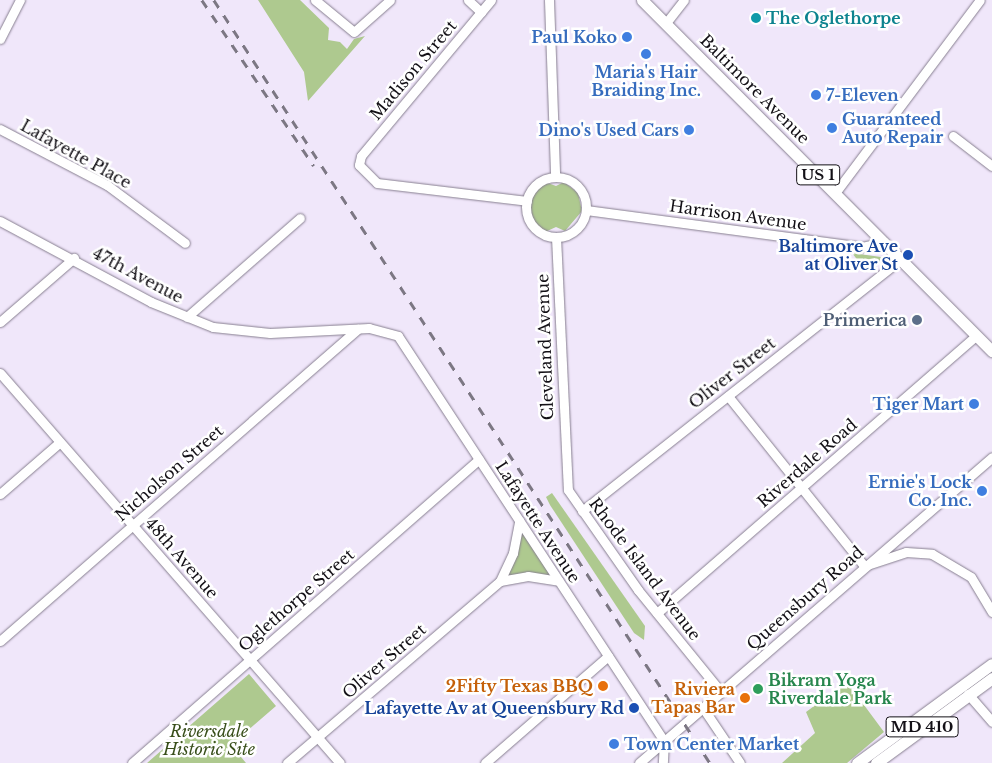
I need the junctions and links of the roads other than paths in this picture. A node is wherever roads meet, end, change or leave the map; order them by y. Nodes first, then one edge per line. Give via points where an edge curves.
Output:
1 (20, 0) edge
2 (315, 0) edge
3 (390, 0) edge
4 (468, 0) edge
5 (491, 0) edge
6 (549, 0) edge
7 (642, 0) edge
8 (684, 0) edge
9 (980, 0) edge
10 (481, 12) junction
11 (666, 23) junction
12 (0, 39) edge
13 (0, 129) edge
14 (953, 136) dead end
15 (992, 166) edge
16 (555, 176) junction
17 (835, 193) junction
18 (527, 201) junction
19 (586, 210) junction
20 (300, 218) dead end
21 (0, 221) edge
22 (556, 237) junction
23 (884, 242) junction
24 (184, 243) dead end
25 (74, 258) junction
26 (901, 259) junction
27 (186, 317) junction
28 (0, 322) edge
29 (358, 329) junction
30 (976, 336) junction
31 (992, 352) edge
32 (0, 372) edge
33 (728, 396) junction
34 (60, 442) junction
35 (565, 456) joint
36 (992, 457) edge
37 (479, 459) junction
38 (801, 488) junction
39 (0, 494) edge
40 (582, 511) junction
41 (519, 521) junction
42 (133, 525) junction
43 (864, 566) junction
44 (500, 581) junction
45 (559, 581) junction
46 (992, 612) edge
47 (657, 613) junction
48 (0, 641) edge
49 (608, 656) junction
50 (250, 660) junction
51 (992, 664) edge
52 (992, 678) edge
53 (720, 692) junction
54 (968, 694) junction
55 (703, 708) junction
56 (992, 722) edge
57 (318, 738) junction
58 (664, 741) junction
59 (132, 763) edge
60 (287, 763) edge
61 (340, 763) edge
62 (485, 763) edge
63 (639, 763) edge
64 (663, 763) edge
65 (740, 763) edge
66 (857, 763) edge
67 (876, 763) edge

1 - 12 street
2 - 3 street via 354,32
4 - 10 street
5 - 10 street, Madison Street
6 - 16 street
7 - 11 main road, Baltimore Avenue / US 1
8 - 11 street
9 - 17 street
10 - 18 street, Madison Street via 358,160 364,175 376,183
11 - 17 main road, Baltimore Avenue / US 1
13 - 24 street, Lafayette Place via 107,184
14 - 15 street
16 - 18 street via 536,184
16 - 19 street via 579,186
17 - 23 main road, Baltimore Avenue / US 1
18 - 22 street via 533,226
19 - 22 street via 574,231
19 - 23 street, Harrison Avenue via 858,246
20 - 27 street
21 - 25 street, 47th Avenue
22 - 35 street, Cleveland Avenue
23 - 26 main road, Baltimore Avenue / US 1
25 - 27 street, 47th Avenue
25 - 28 street
26 - 30 main road, Baltimore Avenue / US 1
26 - 33 street, Oliver Street
27 - 29 street, 47th Avenue via 244,331
29 - 37 street, Lafayette Avenue via 378,328 398,336
29 - 42 street, Nicholson Street
30 - 31 main road, Baltimore Avenue / US 1
30 - 38 street, Riverdale Road
32 - 34 street, 48th Avenue
33 - 38 street
33 - 40 street, Oliver Street
34 - 39 street
34 - 42 street, 48th Avenue
35 - 40 street, Rhode Island Avenue via 568,490
36 - 43 street, Queensbury Road
37 - 41 street, Lafayette Avenue
37 - 50 street, Oglethorpe Street
38 - 43 street
38 - 47 street, Riverdale Road
40 - 47 street, Rhode Island Avenue
41 - 44 street, Oliver Street via 513,553
41 - 45 street, Lafayette Avenue
42 - 48 street, Nicholson Street
42 - 50 street, 48th Avenue
43 - 46 street via 906,552 932,554 971,578
43 - 53 street, Queensbury Road
44 - 45 street via 528,576
44 - 57 street, Oliver Street
45 - 49 street, Lafayette Avenue
47 - 53 street, Rhode Island Avenue
49 - 58 street, Lafayette Avenue
49 - 62 street
50 - 57 street, 48th Avenue
50 - 59 street, Oglethorpe Street
51 - 66 main road, MD 410
52 - 54 main road, MD 410
53 - 55 street, Queensbury Road
54 - 56 street
54 - 67 main road, MD 410
55 - 58 street, Queensbury Road
55 - 65 street
57 - 60 street, Oliver Street
57 - 61 street, 48th Avenue
58 - 63 street, Queensbury Road
58 - 64 street

